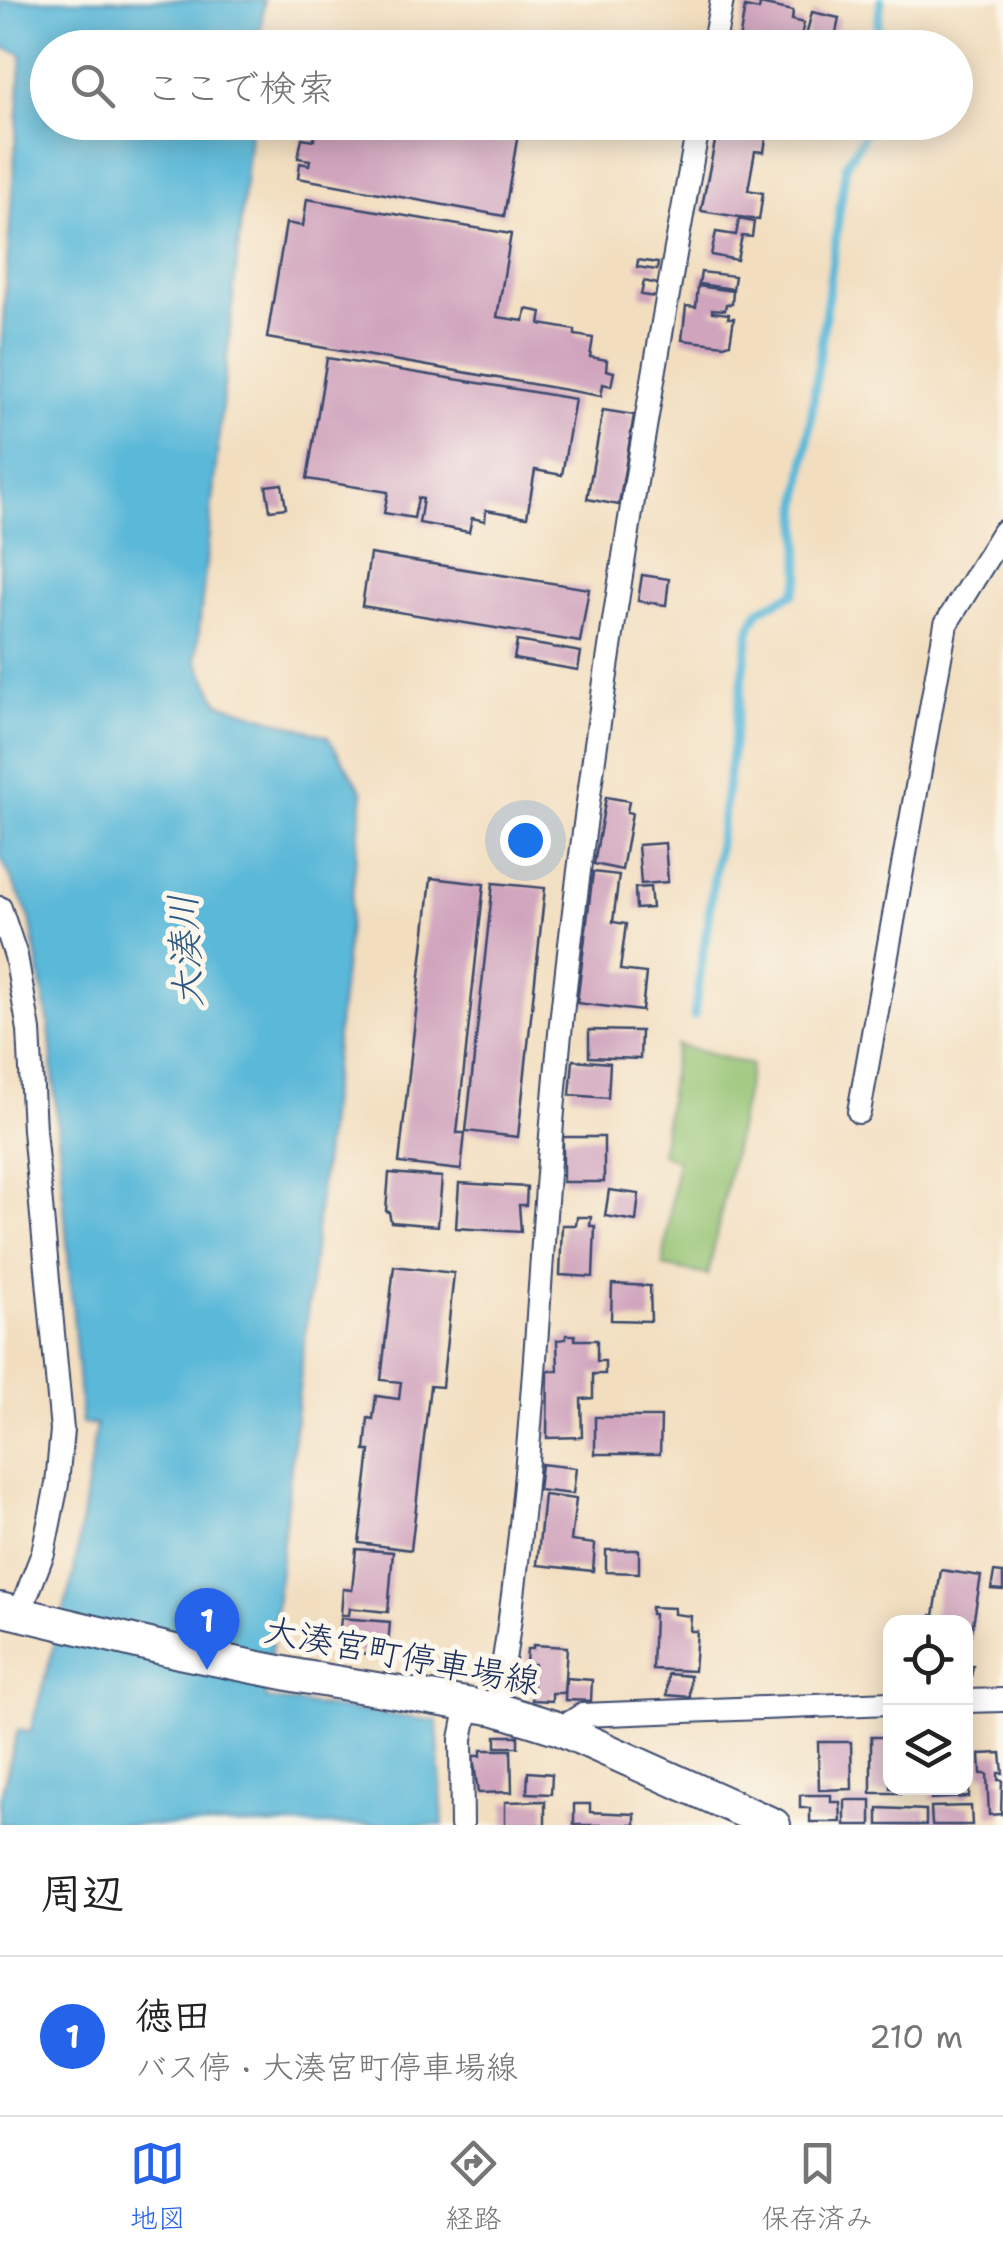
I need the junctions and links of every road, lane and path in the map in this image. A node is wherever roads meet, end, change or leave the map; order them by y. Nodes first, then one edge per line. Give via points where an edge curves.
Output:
1 (722, 0) edge
2 (716, 30) edge
3 (695, 140) edge
4 (1003, 532) edge
5 (0, 908) edge
6 (859, 1112) dead end
7 (10, 1617) edge
8 (1003, 1700) edge
9 (973, 1701) edge
10 (883, 1703) edge
11 (482, 1706) junction
12 (560, 1729) junction
13 (462, 1825) edge
14 (774, 1825) edge

1 - 2 street
3 - 11 street via 590,778 562,1008 519,1551
4 - 6 street via 946,624
5 - 7 street via 29,1030 62,1430 43,1553
7 - 11 main road, 大湊宮町停車場線
8 - 9 street
10 - 12 street via 582,1715
11 - 12 main road, 大湊宮町停車場線
11 - 13 street via 460,1739
12 - 14 main road, 大湊宮町停車場線

